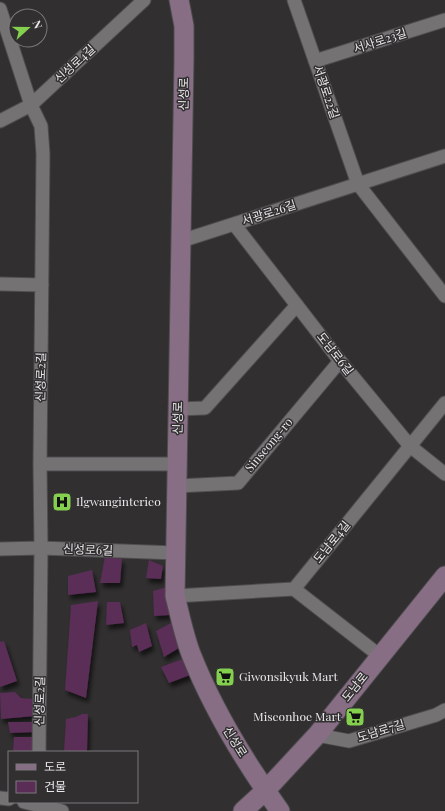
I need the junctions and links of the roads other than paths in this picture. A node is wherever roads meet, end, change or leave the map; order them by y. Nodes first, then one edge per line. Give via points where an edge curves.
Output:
1 (144, 0) edge
2 (179, 0) edge
3 (294, 0) edge
4 (0, 9) edge
5 (445, 20) edge
6 (315, 61) junction
7 (32, 105) junction
8 (0, 121) edge
9 (445, 156) edge
10 (358, 184) junction
11 (234, 224) junction
12 (181, 241) junction
13 (0, 284) edge
14 (42, 285) junction
15 (445, 296) edge
16 (297, 305) junction
17 (340, 361) junction
18 (445, 403) edge
19 (178, 409) junction
20 (410, 446) junction
21 (40, 464) junction
22 (177, 464) junction
23 (445, 474) edge
24 (177, 486) junction
25 (41, 548) junction
26 (0, 549) edge
27 (176, 553) junction
28 (445, 576) edge
29 (294, 589) junction
30 (175, 596) junction
31 (380, 656) junction
32 (445, 710) edge
33 (316, 735) junction
34 (39, 751) edge
35 (265, 791) junction
36 (39, 803) edge
37 (62, 811) edge
38 (243, 811) edge
39 (280, 811) edge

1 - 7 street, 신성로4길
2 - 12 street, 신성로 via 184,26
3 - 6 street, 서광로22길
4 - 7 street, 신성로2길
5 - 6 street, 서사로23길
6 - 10 street, 서광로22길
7 - 8 street, 신성로4길
7 - 14 street, 신성로2길 via 41,126 43,154
9 - 10 street, 서광로26길
10 - 11 street, 서광로26길
10 - 15 street
11 - 12 street, 서광로26길
11 - 16 street, 도남로6길
12 - 19 street, 신성로
13 - 14 street
14 - 21 street, 신성로2길
16 - 17 street, 도남로6길
16 - 19 street via 206,408
17 - 20 street, 도남로6길
17 - 24 street, Sinseong-ro via 238,483
18 - 20 street, 도남로4길
19 - 22 street, 신성로
20 - 23 street, 도남로6길
20 - 29 street, 도남로4길
21 - 22 street
21 - 25 street, 신성로2길
22 - 24 street, 신성로
24 - 27 street, 신성로
25 - 26 street, 신성로6길
25 - 27 street, 신성로6길
25 - 34 street, 신성로2길
27 - 30 street, 신성로
28 - 31 street, 도남로
29 - 30 street
29 - 31 street
30 - 35 street, 신성로 via 191,653 219,716
31 - 33 street, 도남로
32 - 33 street, 도남로7길 via 349,741
33 - 35 street, 도남로
35 - 38 street, 도남로
35 - 39 street, 신성로
36 - 37 street

